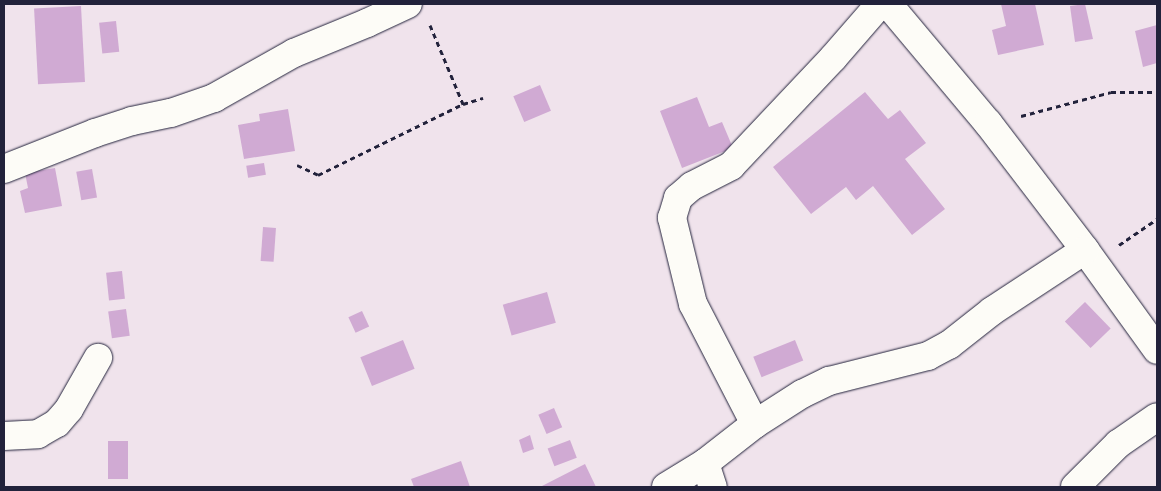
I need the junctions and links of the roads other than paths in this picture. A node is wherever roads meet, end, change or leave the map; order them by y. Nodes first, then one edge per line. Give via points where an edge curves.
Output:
1 (408, 4) edge
2 (880, 4) edge
3 (888, 4) edge
4 (4, 170) edge
5 (1085, 250) junction
6 (1157, 350) edge
7 (98, 358) dead end
8 (1157, 417) edge
9 (755, 424) junction
10 (4, 436) edge
11 (709, 475) edge
12 (666, 487) edge
13 (1075, 487) edge

1 - 4 street via 294,53 214,98 95,133
2 - 9 street via 730,166 692,186 678,198 672,218 693,304
3 - 5 street via 988,122
5 - 6 street
5 - 9 street via 992,311 964,336 928,356 829,381
7 - 10 street via 69,409 57,423 38,434
8 - 13 street via 1118,444
9 - 11 street
11 - 12 street

